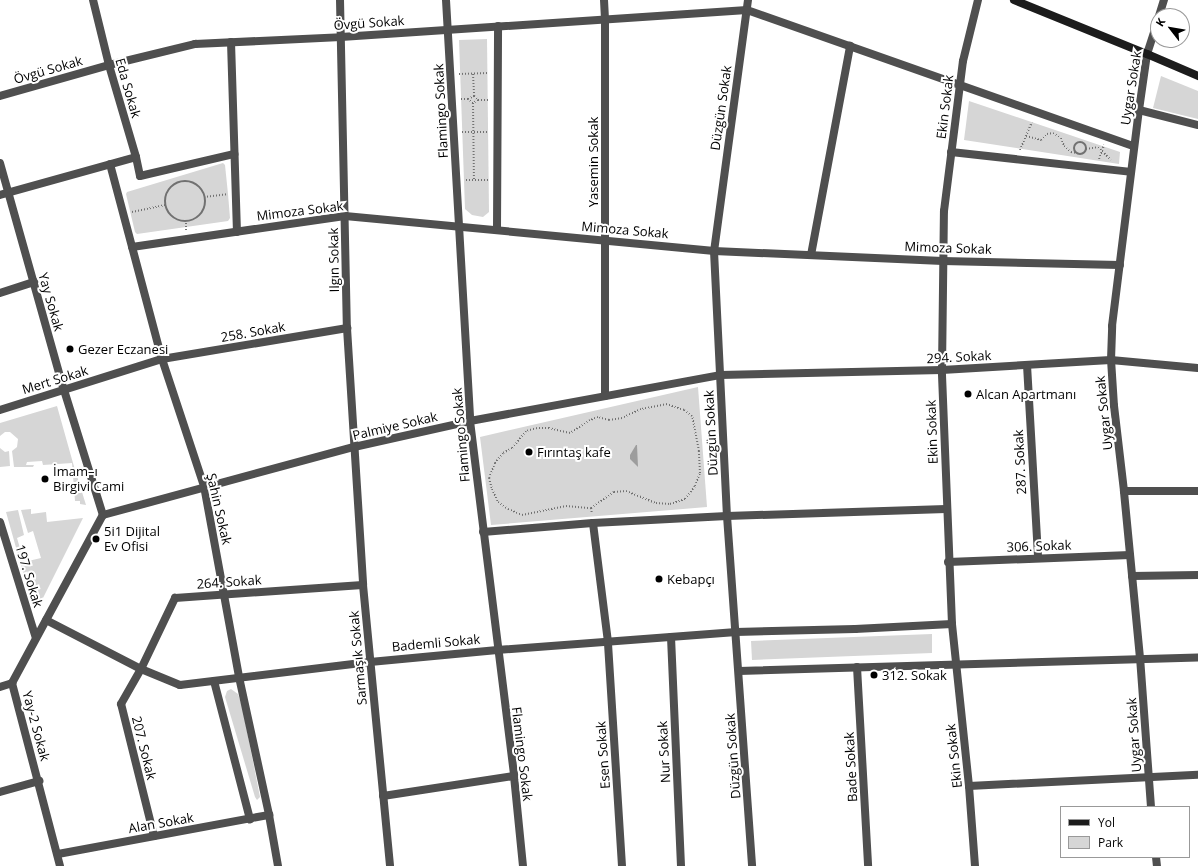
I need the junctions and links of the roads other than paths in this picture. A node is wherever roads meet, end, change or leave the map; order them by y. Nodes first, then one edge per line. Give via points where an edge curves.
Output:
1 (93, 0) edge
2 (340, 0) edge
3 (446, 0) edge
4 (604, 0) edge
5 (748, 0) edge
6 (978, 0) edge
7 (1014, 0) edge
8 (747, 10) junction
9 (605, 20) junction
10 (498, 26) junction
11 (448, 30) junction
12 (341, 37) junction
13 (231, 42) junction
14 (1150, 45) edge
15 (850, 46) junction
16 (1147, 54) junction
17 (109, 65) junction
18 (1198, 76) edge
19 (960, 84) junction
20 (0, 96) edge
21 (1139, 110) junction
22 (1198, 125) edge
23 (1134, 146) junction
24 (951, 152) junction
25 (234, 154) junction
26 (136, 157) junction
27 (0, 163) edge
28 (110, 164) junction
29 (1131, 172) junction
30 (4, 194) edge
31 (345, 216) junction
32 (460, 227) junction
33 (497, 230) junction
34 (237, 232) junction
35 (605, 240) junction
36 (132, 246) junction
37 (714, 251) junction
38 (811, 255) junction
39 (943, 261) junction
40 (1120, 265) junction
41 (34, 282) junction
42 (0, 293) edge
43 (347, 328) junction
44 (162, 359) junction
45 (1111, 360) junction
46 (1027, 365) junction
47 (1198, 368) edge
48 (942, 370) junction
49 (720, 375) junction
50 (64, 390) junction
51 (605, 396) junction
52 (0, 410) edge
53 (470, 421) junction
54 (354, 447) junction
55 (204, 486) junction
56 (1124, 491) junction
57 (1198, 491) edge
58 (946, 509) junction
59 (103, 515) junction
60 (727, 516) junction
61 (0, 522) edge
62 (593, 523) junction
63 (1, 532) edge
64 (483, 532) junction
65 (1130, 555) junction
66 (1038, 558) junction
67 (948, 562) junction
68 (1198, 575) edge
69 (1132, 576) junction
70 (363, 585) junction
71 (225, 595) junction
72 (46, 620) junction
73 (952, 624) junction
74 (736, 632) junction
75 (671, 637) junction
76 (36, 638) junction
77 (608, 642) junction
78 (497, 650) junction
79 (1198, 657) edge
80 (1140, 658) junction
81 (370, 662) junction
82 (956, 664) junction
83 (858, 667) junction
84 (141, 670) junction
85 (739, 671) junction
86 (239, 677) junction
87 (214, 681) junction
88 (12, 683) junction
89 (0, 687) edge
90 (1198, 775) edge
91 (514, 776) junction
92 (1149, 778) junction
93 (39, 781) junction
94 (969, 786) junction
95 (0, 792) edge
96 (383, 796) junction
97 (1151, 806) edge
98 (269, 815) junction
99 (250, 819) junction
100 (154, 836) junction
101 (58, 854) junction
102 (60, 866) edge
103 (278, 866) edge
104 (390, 866) edge
105 (523, 866) edge
106 (622, 866) edge
107 (681, 866) edge
108 (752, 866) edge
109 (868, 866) edge
110 (975, 866) edge

1 - 17 street, Eda Sokak
2 - 12 street, Ilgın Sokak
3 - 11 street, Flamingo Sokak
4 - 9 street, Yasemin Sokak
5 - 8 street, Düzgün Sokak
6 - 19 street, Ekin Sokak via 962,61
7 - 16 main road
8 - 9 street, Övgü Sokak
8 - 15 street
8 - 37 street, Düzgün Sokak
9 - 10 street, Övgü Sokak
9 - 35 street, Yasemin Sokak
10 - 11 street, Övgü Sokak
10 - 33 street
11 - 12 street, Övgü Sokak
11 - 32 street, Flamingo Sokak
12 - 13 street, Övgü Sokak
12 - 31 street, Ilgın Sokak
13 - 17 street, Övgü Sokak via 195,44
13 - 25 street
14 - 16 street, Uygar Sokak
15 - 19 street
15 - 38 street
16 - 18 main road
16 - 21 street, Uygar Sokak
17 - 20 street, Övgü Sokak
17 - 26 street, Eda Sokak
19 - 23 street
19 - 24 street, Ekin Sokak
21 - 22 street
21 - 23 street, Uygar Sokak
23 - 29 street, Uygar Sokak
24 - 29 street
24 - 39 street, Ekin Sokak via 944,211
25 - 26 street, Eda Sokak via 140,176
25 - 34 street
26 - 28 street
27 - 30 street, Yay Sokak
28 - 30 street
28 - 36 street, Şahin Sokak
29 - 40 street, Uygar Sokak
30 - 41 street, Yay Sokak
31 - 32 street, Mimoza Sokak
31 - 34 street, Mimoza Sokak
31 - 43 street, Ilgın Sokak
32 - 33 street, Mimoza Sokak
32 - 53 street, Flamingo Sokak
33 - 35 street, Mimoza Sokak
34 - 36 street, Mimoza Sokak
35 - 37 street, Mimoza Sokak
35 - 51 street, Yasemin Sokak
36 - 44 street, Şahin Sokak
37 - 38 street, Mimoza Sokak
37 - 49 street, Düzgün Sokak
38 - 39 street, Mimoza Sokak
39 - 40 street, Mimoza Sokak
39 - 48 street, Ekin Sokak
40 - 45 street, Uygar Sokak via 1112,326
41 - 42 street
41 - 50 street, Yay Sokak
43 - 44 street, 258. Sokak
43 - 54 street, Ilgın Sokak
44 - 50 street, Mert Sokak
44 - 55 street, Şahin Sokak
45 - 46 street, 294. Sokak
45 - 47 street, 294. Sokak
45 - 56 street, Uygar Sokak
46 - 48 street, 294. Sokak
46 - 66 street, 287. Sokak
48 - 49 street, 294. Sokak
48 - 58 street, Ekin Sokak
49 - 51 street, Palmiye Sokak
49 - 60 street, Düzgün Sokak
50 - 52 street, Mert Sokak
50 - 59 street, Yay Sokak
51 - 53 street, Palmiye Sokak
53 - 54 street, Palmiye Sokak
53 - 64 street, Flamingo Sokak
54 - 55 street, Palmiye Sokak
54 - 70 street, Sarmaşık Sokak
55 - 59 street, Palmiye Sokak
55 - 71 street, Şahin Sokak
56 - 57 street
56 - 65 street, Uygar Sokak
58 - 60 street
58 - 67 street, Ekin Sokak
59 - 72 street, Yay-2 Sokak
60 - 62 street
60 - 74 street, Düzgün Sokak
61 - 63 street, 197. Sokak
62 - 64 street
62 - 77 street, Esen Sokak
63 - 76 street, 197. Sokak
64 - 78 street, Flamingo Sokak
65 - 66 street, 306. Sokak
65 - 69 street, Uygar Sokak
66 - 67 street, 306. Sokak
67 - 73 street, Ekin Sokak
68 - 69 street
69 - 80 street, Uygar Sokak
70 - 71 street, 264. Sokak
70 - 81 street, Sarmaşık Sokak
71 - 84 street, 264. Sokak via 175,598
71 - 86 street, Şahin Sokak
72 - 76 street, Yay-2 Sokak
72 - 84 street, Bademli Sokak
73 - 74 street, Bademli Sokak
73 - 82 street, Ekin Sokak
74 - 75 street, Bademli Sokak
74 - 85 street, Düzgün Sokak
75 - 77 street, Bademli Sokak
75 - 107 street, Nur Sokak
76 - 88 street, Yay-2 Sokak
77 - 78 street, Bademli Sokak
77 - 106 street, Esen Sokak
78 - 81 street, Bademli Sokak
78 - 91 street, Flamingo Sokak
79 - 80 street
80 - 82 street
80 - 92 street, Uygar Sokak
81 - 86 street, Bademli Sokak
81 - 96 street, Sarmaşık Sokak
82 - 83 street
82 - 94 street, Ekin Sokak
83 - 85 street
83 - 109 street, Bade Sokak
84 - 87 street, Bademli Sokak via 180,685
84 - 100 street, 207. Sokak via 121,704
85 - 108 street, Düzgün Sokak
86 - 87 street, Bademli Sokak
86 - 98 street, Şahin Sokak
87 - 99 street
88 - 89 street
88 - 93 street, Yay-2 Sokak
90 - 92 street
91 - 96 street
91 - 105 street, Flamingo Sokak
92 - 94 street
92 - 97 street, Uygar Sokak
93 - 95 street
93 - 101 street, Yay-2 Sokak
94 - 110 street, Ekin Sokak
96 - 104 street, Sarmaşık Sokak
98 - 99 street, Alan Sokak
98 - 103 street, Şahin Sokak
99 - 100 street, Alan Sokak
100 - 101 street, Alan Sokak
101 - 102 street, Yay-2 Sokak

